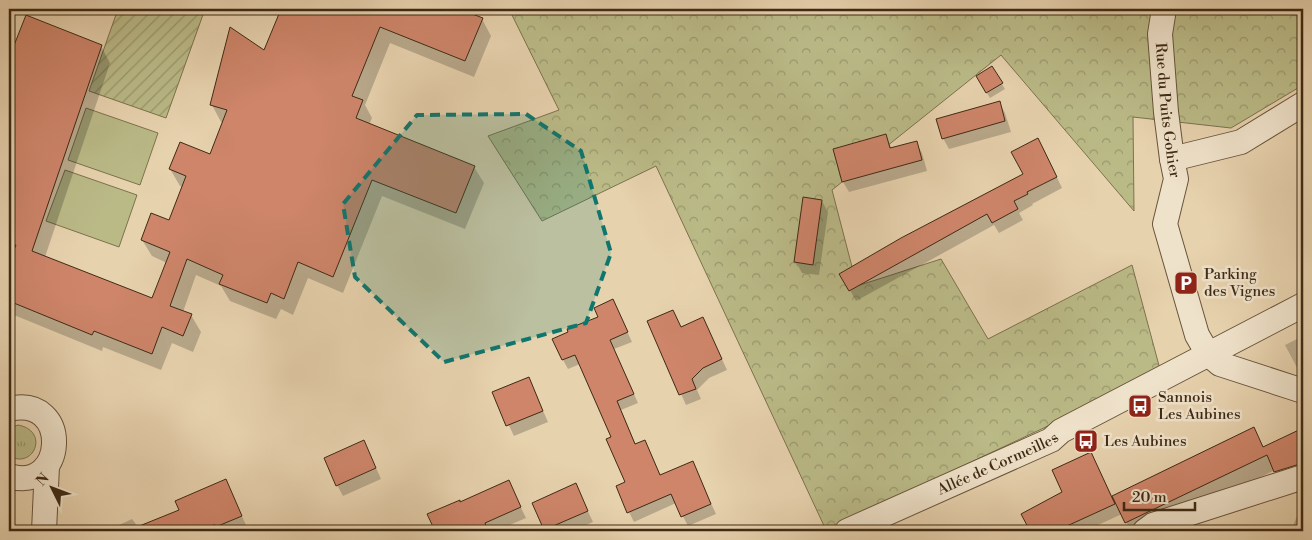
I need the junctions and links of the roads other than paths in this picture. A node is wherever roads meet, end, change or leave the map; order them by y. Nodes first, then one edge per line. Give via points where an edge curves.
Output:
1 (1164, 9) edge
2 (1303, 104) edge
3 (1172, 159) junction
4 (1303, 305) edge
5 (1208, 354) junction
6 (1303, 391) edge
7 (9, 409) edge
8 (47, 466) junction
9 (12, 477) edge
10 (1303, 477) edge
11 (44, 521) edge
12 (847, 531) edge
13 (1145, 531) edge

1 - 3 street, Rue du Puits Gohier via 1160,34
2 - 3 street via 1241,142
3 - 5 street, Rue du Puits Gohier via 1176,179 1165,224 1197,334
4 - 5 street, Allée de Cormeilles
5 - 6 street via 1220,364
5 - 12 street, Allée de Cormeilles via 1061,431 1050,440
7 - 8 street via 31,409 41,414 52,427 55,440
8 - 9 street via 32,476
8 - 11 street
9 - 11 street via 25,486
10 - 13 street via 1153,525

